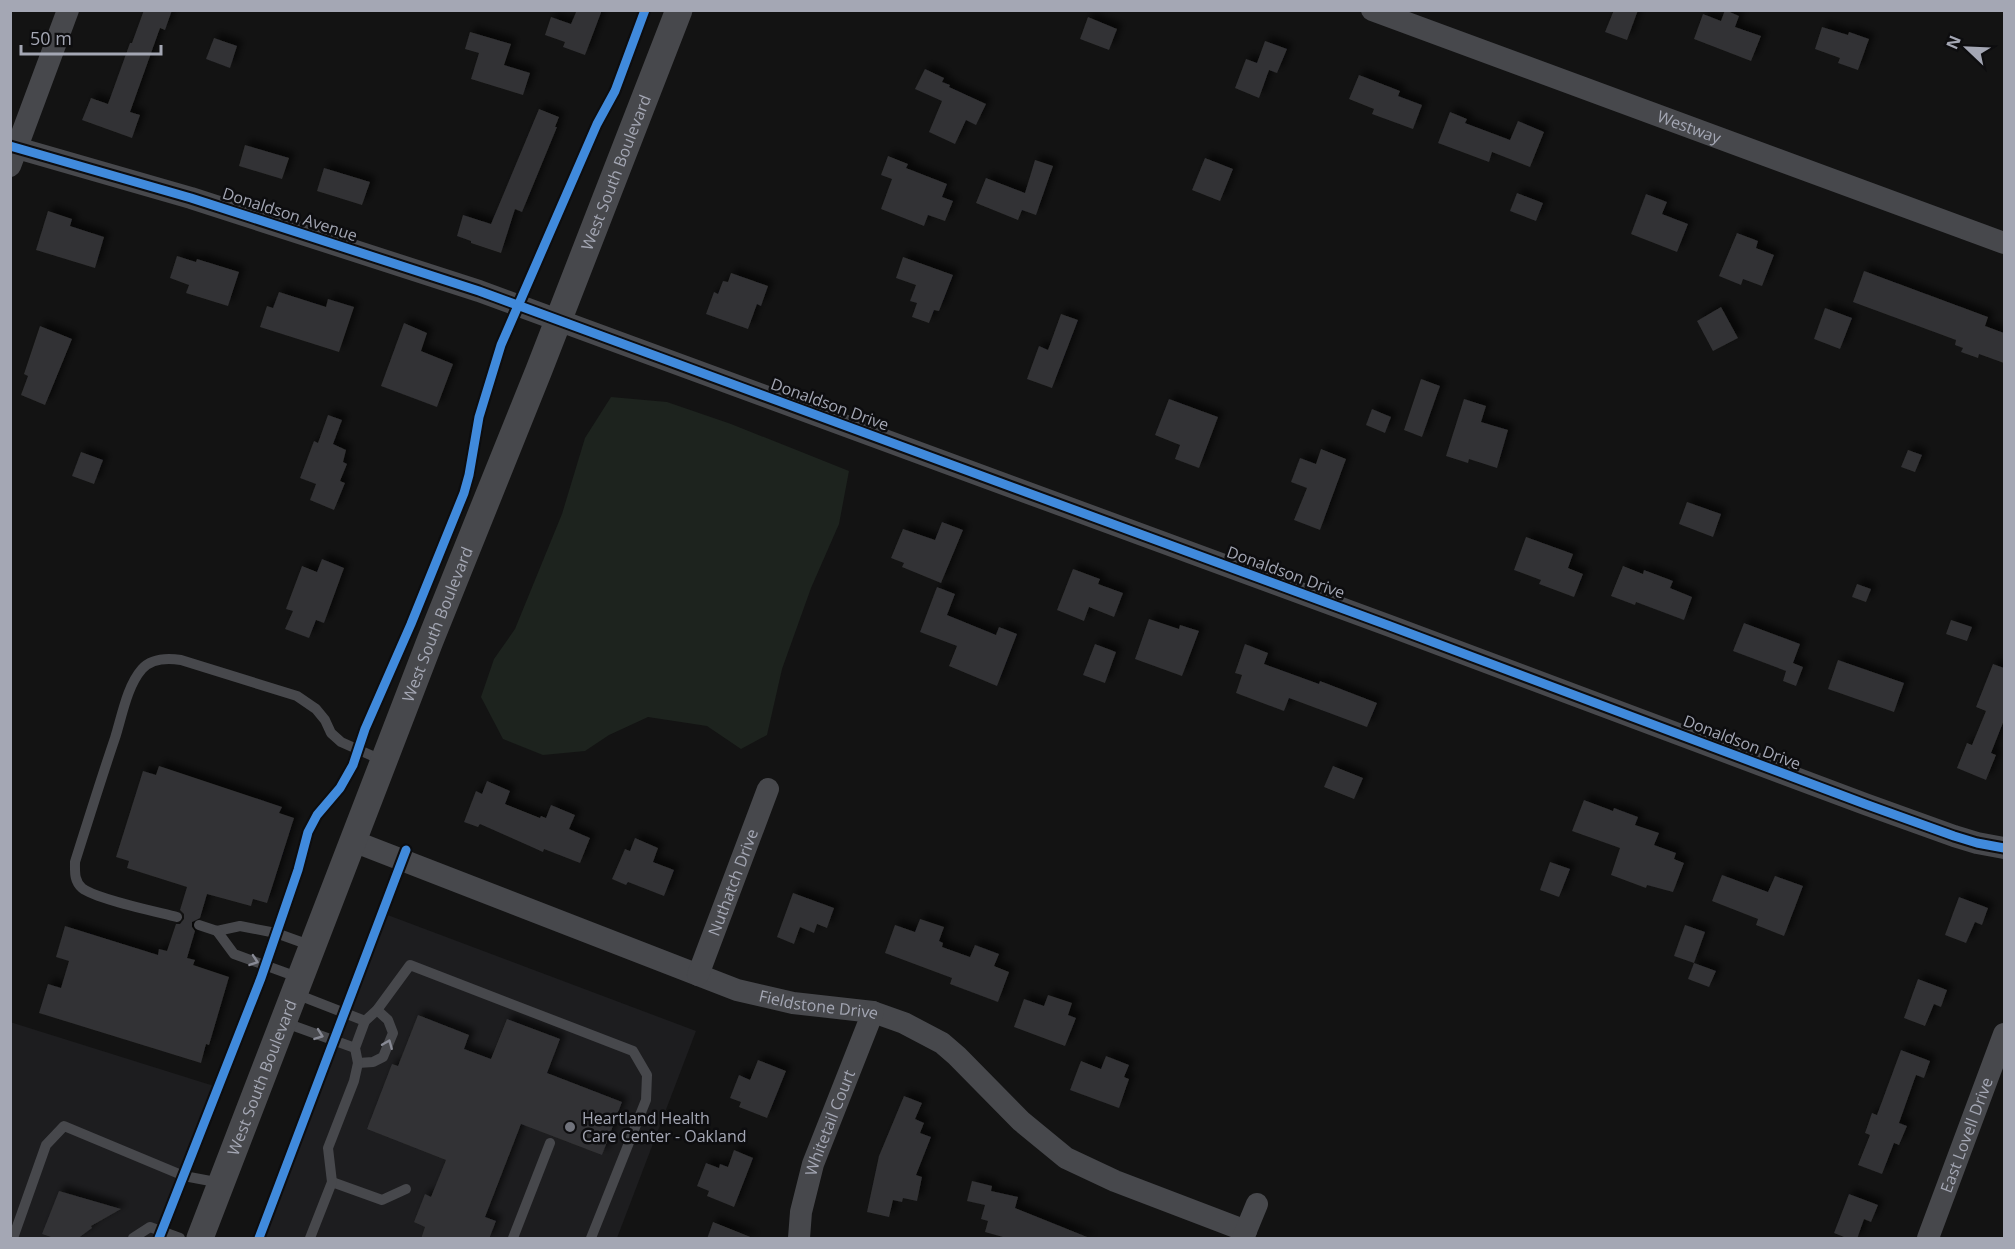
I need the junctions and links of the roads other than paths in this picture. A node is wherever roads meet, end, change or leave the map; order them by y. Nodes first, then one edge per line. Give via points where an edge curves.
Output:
1 (68, 10) edge
2 (679, 10) edge
3 (1372, 10) edge
4 (13, 153) edge
5 (2004, 243) edge
6 (558, 320) junction
7 (384, 761) junction
8 (768, 789) dead end
9 (353, 841) junction
10 (2004, 848) edge
11 (177, 917) dead end
12 (199, 925) dead end
13 (217, 931) junction
14 (312, 947) junction
15 (698, 975) junction
16 (297, 986) junction
17 (377, 1010) junction
18 (873, 1012) junction
19 (365, 1021) junction
20 (283, 1022) junction
21 (2004, 1034) edge
22 (356, 1048) junction
23 (358, 1063) junction
24 (550, 1143) dead end
25 (332, 1182) junction
26 (221, 1183) junction
27 (406, 1189) dead end
28 (1257, 1204) dead end
29 (1245, 1235) edge
30 (13, 1239) edge
31 (133, 1239) edge
32 (180, 1239) edge
33 (200, 1239) edge
34 (310, 1239) edge
35 (513, 1239) edge
36 (591, 1239) edge
37 (799, 1239) edge
38 (1928, 1239) edge

1 - 4 street
2 - 6 street, West South Boulevard
3 - 5 street, Westway
4 - 6 street, Donaldson Avenue via 245,216
6 - 7 street, West South Boulevard
6 - 10 street, Donaldson Drive via 1865,804 1954,836
7 - 9 street, West South Boulevard
7 - 11 lane via 341,742 316,709 297,696 181,660 157,660 144,668 125,707 75,862 74,876 82,888 95,895
8 - 15 street, Nuthatch Drive
9 - 14 street, West South Boulevard
9 - 15 street, Fieldstone Drive
12 - 13 lane
13 - 14 lane via 240,926 276,933
13 -> 16 lane via 234,954
14 - 16 street, West South Boulevard
15 - 18 street, Fieldstone Drive via 765,998
16 - 19 lane
16 - 20 street, West South Boulevard
17 - 19 lane
23 -> 17 lane via 383,1057 393,1034 388,1020
17 - 36 lane via 410,965 633,1051 647,1075 646,1100
18 - 29 street, Fieldstone Drive via 942,1043 1034,1134 1066,1158
18 - 37 street, Whitetail Court via 813,1164
19 - 22 lane
20 -> 22 lane
20 - 26 street, West South Boulevard
21 - 38 street, East Lovell Drive
22 - 23 lane
23 - 25 lane via 328,1148
24 - 35 lane
25 - 27 lane via 382,1200
25 - 34 lane
26 - 30 lane via 184,1176 64,1126 46,1145
26 - 33 street, West South Boulevard
28 - 29 street
31 - 32 lane via 150,1227

